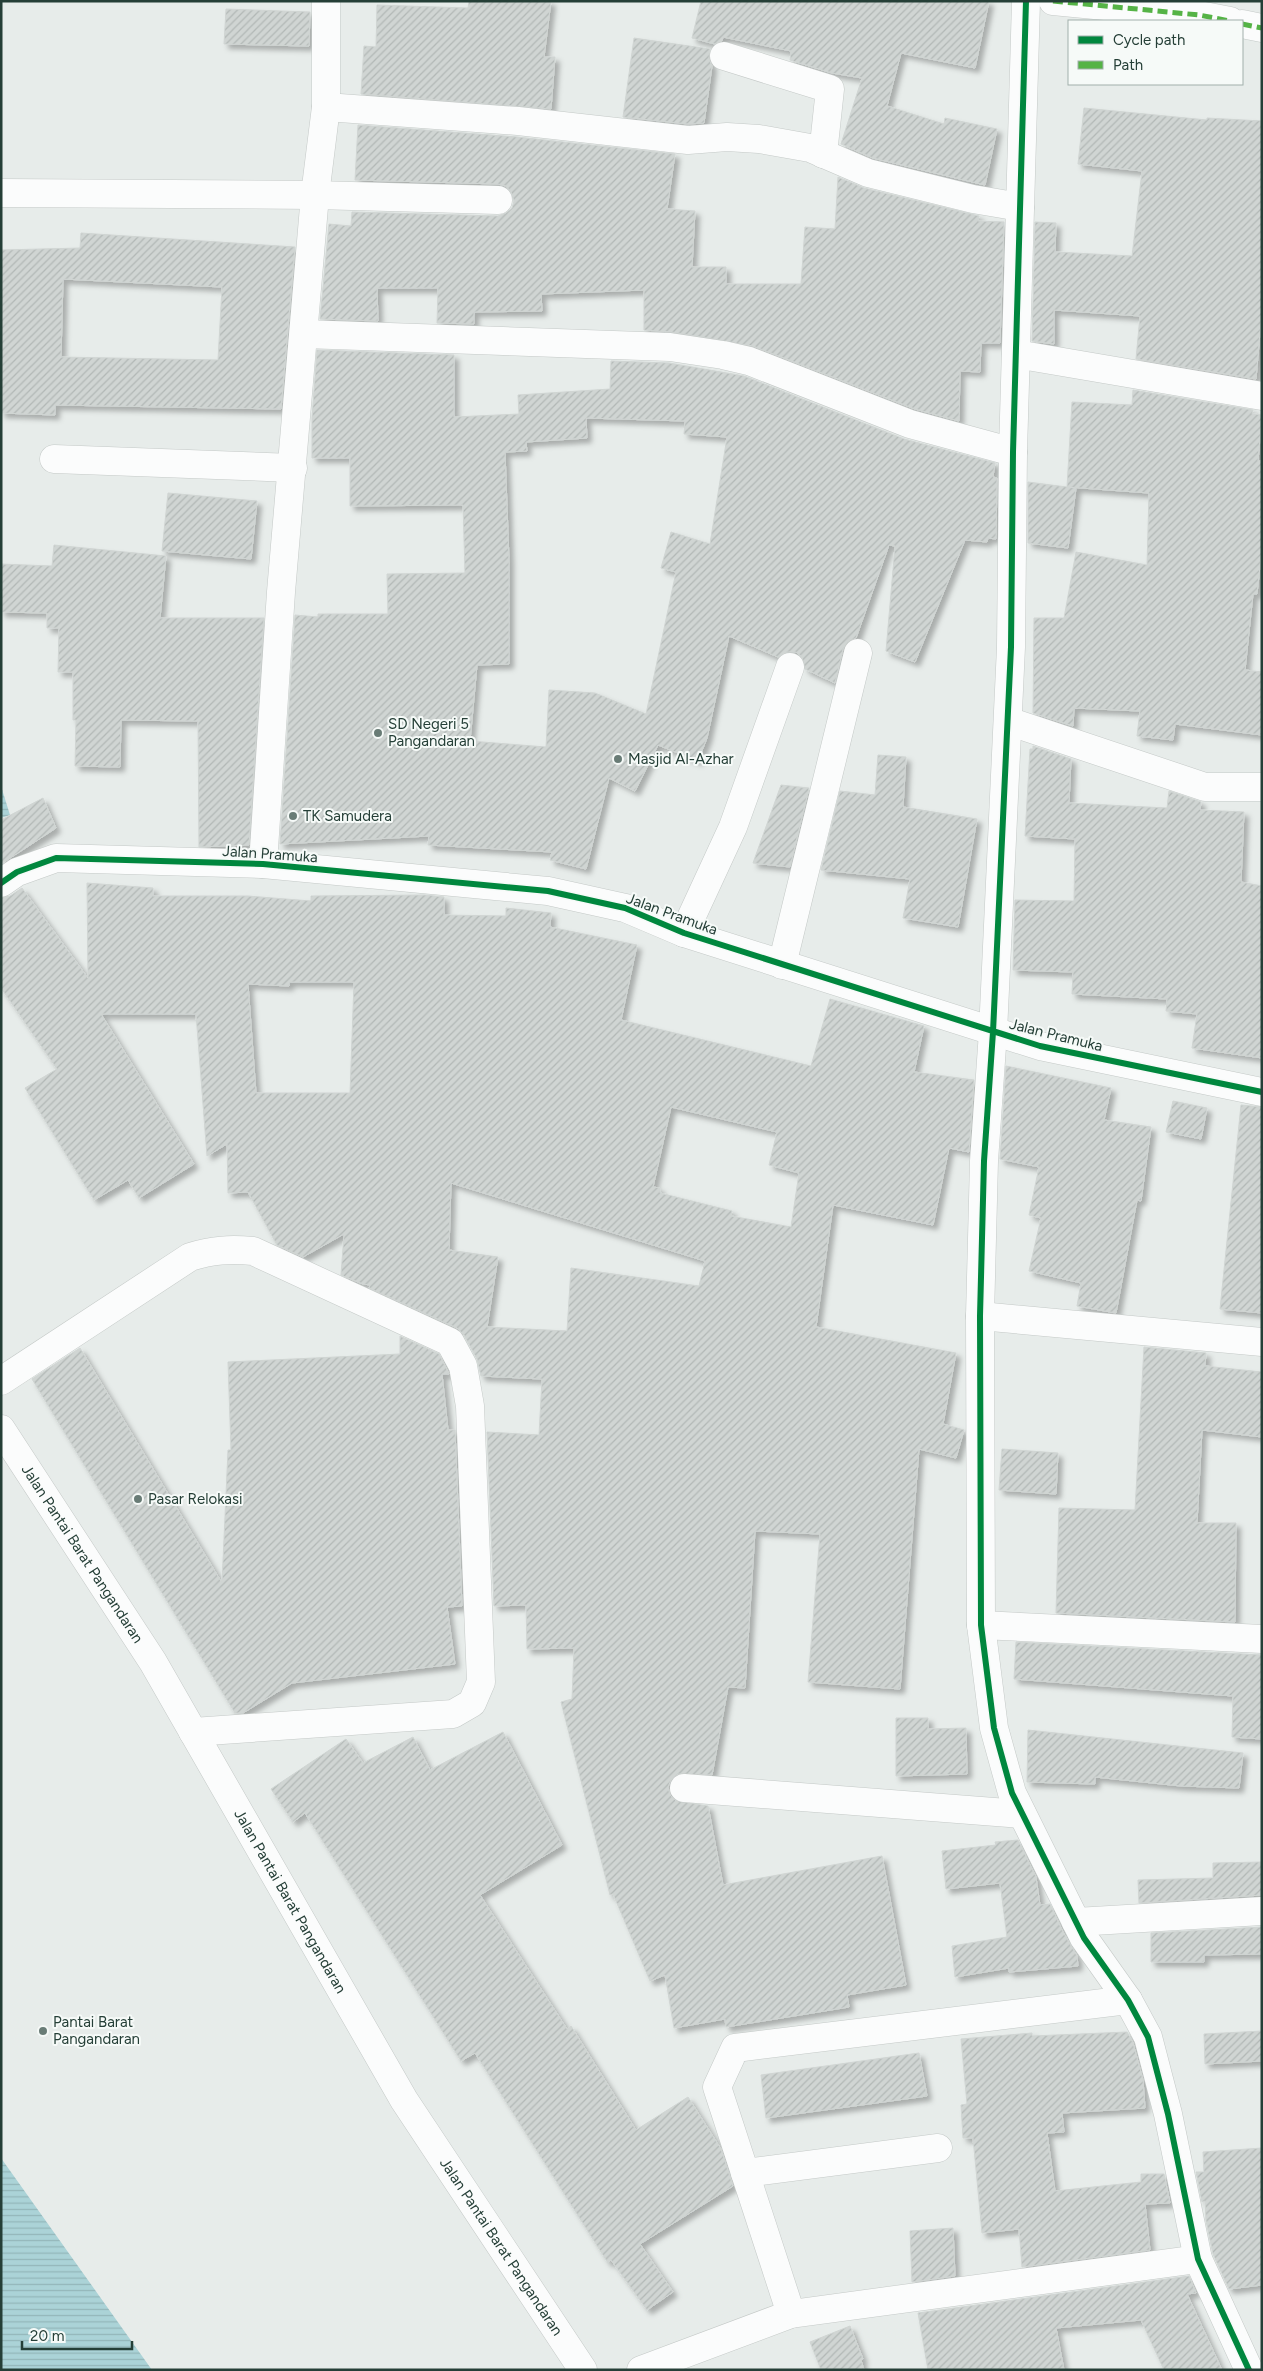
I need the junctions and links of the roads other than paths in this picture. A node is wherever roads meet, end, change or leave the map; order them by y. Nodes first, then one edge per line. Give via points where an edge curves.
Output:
1 (326, 1) edge
2 (1026, 1) edge
3 (1053, 1) edge
4 (1225, 20) edge
5 (1243, 24) edge
6 (1262, 28) edge
7 (724, 56) dead end
8 (326, 107) junction
9 (823, 154) junction
10 (1, 194) edge
11 (315, 195) junction
12 (498, 200) dead end
13 (1020, 207) junction
14 (304, 334) junction
15 (1016, 354) junction
16 (1262, 396) edge
17 (1013, 452) junction
18 (54, 459) dead end
19 (293, 468) junction
20 (858, 653) dead end
21 (790, 667) dead end
22 (1008, 721) junction
23 (1262, 787) edge
24 (263, 864) junction
25 (1, 882) edge
26 (684, 933) junction
27 (782, 965) junction
28 (993, 1032) junction
29 (1262, 1092) edge
30 (980, 1316) junction
31 (1262, 1342) edge
32 (1, 1381) edge
33 (1, 1429) edge
34 (981, 1625) junction
35 (1262, 1639) edge
36 (193, 1732) junction
37 (684, 1788) dead end
38 (1022, 1814) junction
39 (1262, 1911) edge
40 (1076, 1922) junction
41 (1128, 2000) junction
42 (938, 2148) dead end
43 (744, 2173) junction
44 (1198, 2259) junction
45 (791, 2314) junction
46 (583, 2370) edge
47 (641, 2370) edge
48 (1249, 2370) edge

1 - 8 street
2 - 13 street
3 - 4 street
5 - 6 street
7 - 9 street via 830,89
8 - 9 street via 518,121 688,140 759,139 810,148
8 - 11 street
9 - 13 street via 868,173
10 - 11 street
11 - 12 street
11 - 14 street
13 - 15 street
14 - 17 street via 696,350 749,361 917,426
14 - 19 street
15 - 16 street
15 - 17 street
17 - 22 street
18 - 19 street
19 - 24 street via 281,592
20 - 27 street
21 - 26 street via 733,827
22 - 23 street via 1205,787
22 - 28 street
24 - 25 street, Jalan Pramuka via 56,858 17,872
24 - 26 street, Jalan Pramuka via 548,891 624,908
26 - 27 street, Jalan Pramuka
27 - 28 street, Jalan Pramuka
28 - 29 street, Jalan Pramuka via 1040,1046
28 - 30 street via 984,1161
30 - 31 street
30 - 34 street
32 - 36 street via 190,1257 210,1250 253,1251 450,1342 463,1366 470,1406 482,1682 472,1703 454,1714
33 - 36 street, Jalan Pantai Barat Pangandaran via 153,1662
34 - 35 street
34 - 38 street via 994,1728 1012,1794
36 - 46 street, Jalan Pantai Barat Pangandaran via 404,2100
37 - 38 street
38 - 40 street
39 - 40 street
40 - 41 street
41 - 43 street via 735,2048 716,2087
41 - 44 street via 1148,2037 1157,2069
42 - 43 street
43 - 45 street
44 - 45 street
44 - 48 street
45 - 47 street

